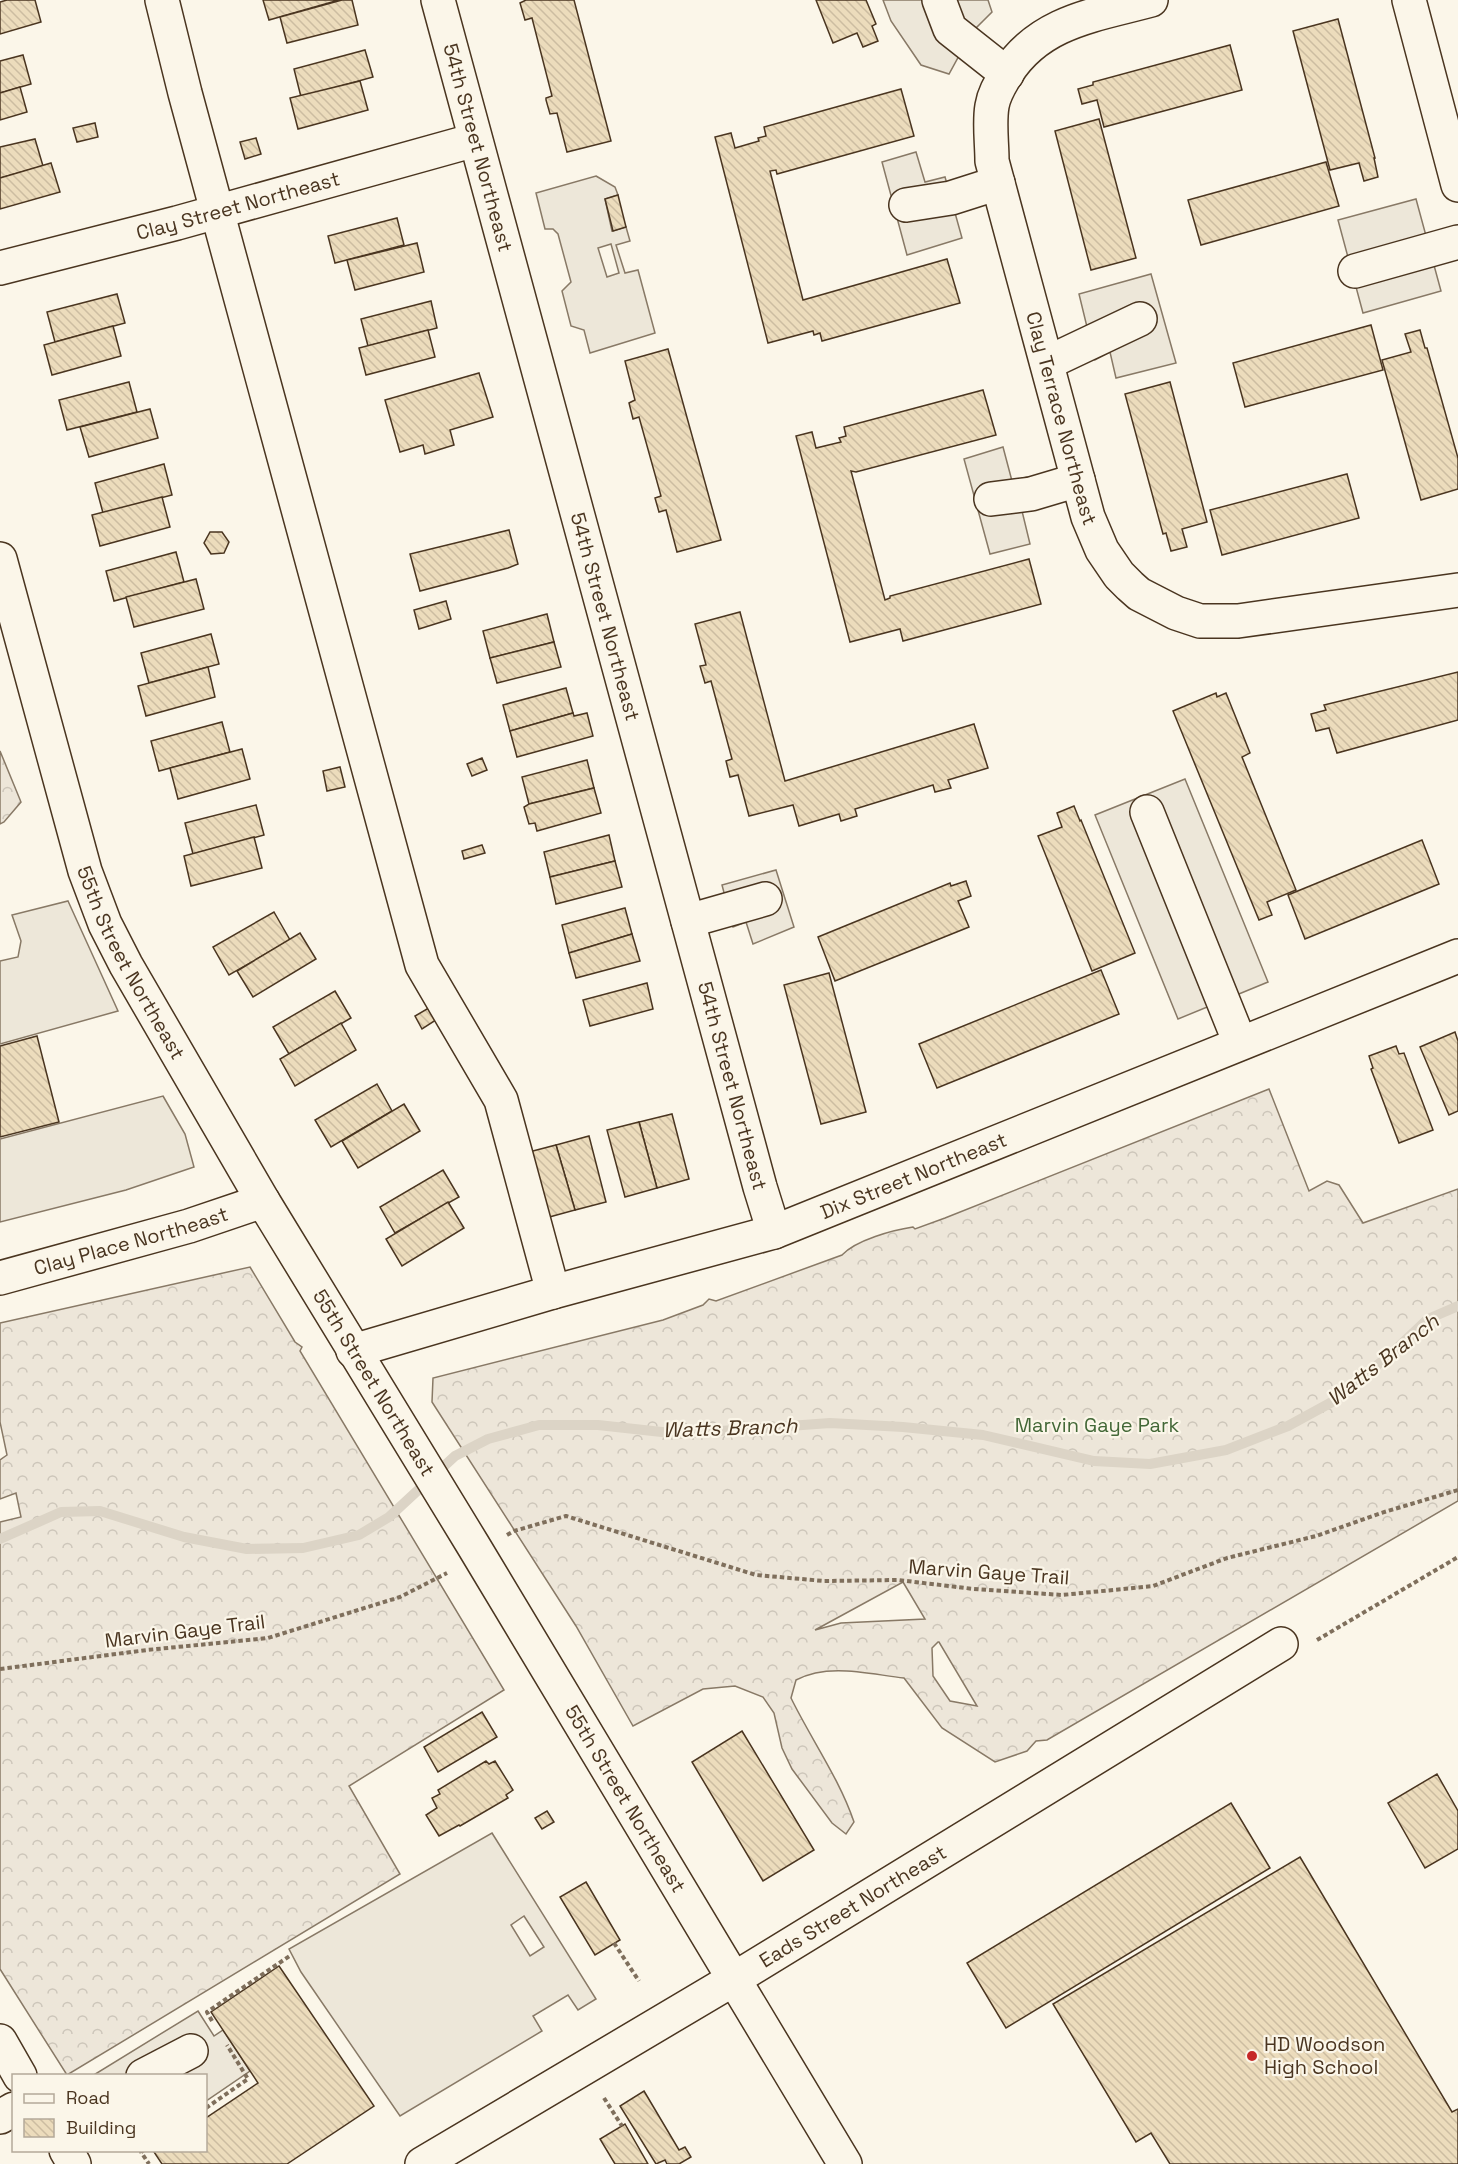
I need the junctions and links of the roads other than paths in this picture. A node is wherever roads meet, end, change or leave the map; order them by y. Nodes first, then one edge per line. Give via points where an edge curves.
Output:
1 (162, 0) edge
2 (438, 0) edge
3 (939, 0) edge
4 (1151, 0) edge
5 (1409, 0) edge
6 (1006, 74) junction
7 (475, 140) junction
8 (998, 183) junction
9 (1458, 185) edge
10 (906, 205) dead end
11 (218, 211) junction
12 (1458, 242) edge
13 (0, 268) edge
14 (1355, 271) dead end
15 (1140, 319) dead end
16 (1047, 363) junction
17 (1078, 480) junction
18 (991, 499) dead end
19 (0, 559) edge
20 (1458, 590) edge
21 (1147, 812) dead end
22 (765, 899) dead end
23 (688, 921) junction
24 (1458, 956) edge
25 (1240, 1043) junction
26 (263, 1202) junction
27 (774, 1232) junction
28 (0, 1278) edge
29 (553, 1292) junction
30 (353, 1351) junction
31 (1281, 1644) road end
32 (734, 1979) junction
33 (0, 2042) edge
34 (191, 2051) dead end
35 (20, 2074) edge
36 (147, 2074) edge
37 (423, 2164) edge
38 (845, 2164) edge

1 - 11 street
2 - 7 street, 54th Street Northeast
3 - 6 street via 950,29
4 - 6 street, Clay Terrace Northeast via 1046,33 1021,54
5 - 9 street
6 - 8 street, Clay Terrace Northeast via 992,106 992,161
7 - 11 street, Clay Street Northeast
7 - 23 street, 54th Street Northeast
8 - 10 street via 951,198
8 - 16 street, Clay Terrace Northeast
11 - 13 street, Clay Street Northeast
11 - 29 street via 422,965 501,1100
12 - 14 street
15 - 16 street
16 - 17 street, Clay Terrace Northeast
17 - 18 street via 1031,494
17 - 20 street, Clay Terrace Northeast via 1096,538 1119,575 1139,594 1188,617 1212,622 1238,621
19 - 26 street, 55th Street Northeast via 96,902 134,981
21 - 25 street
22 - 23 street
23 - 27 street, 54th Street Northeast
24 - 25 street, Dix Street Northeast
25 - 27 street, Dix Street Northeast
26 - 28 street, Clay Place Northeast
26 - 30 street, 55th Street Northeast
27 - 29 street, Dix Street Northeast
29 - 30 street, Dix Street Northeast
30 - 32 street, 55th Street Northeast
31 - 32 street, Eads Street Northeast
32 - 37 street, Eads Street Northeast
32 - 38 street, 55th Street Northeast
33 - 35 street
34 - 36 street

